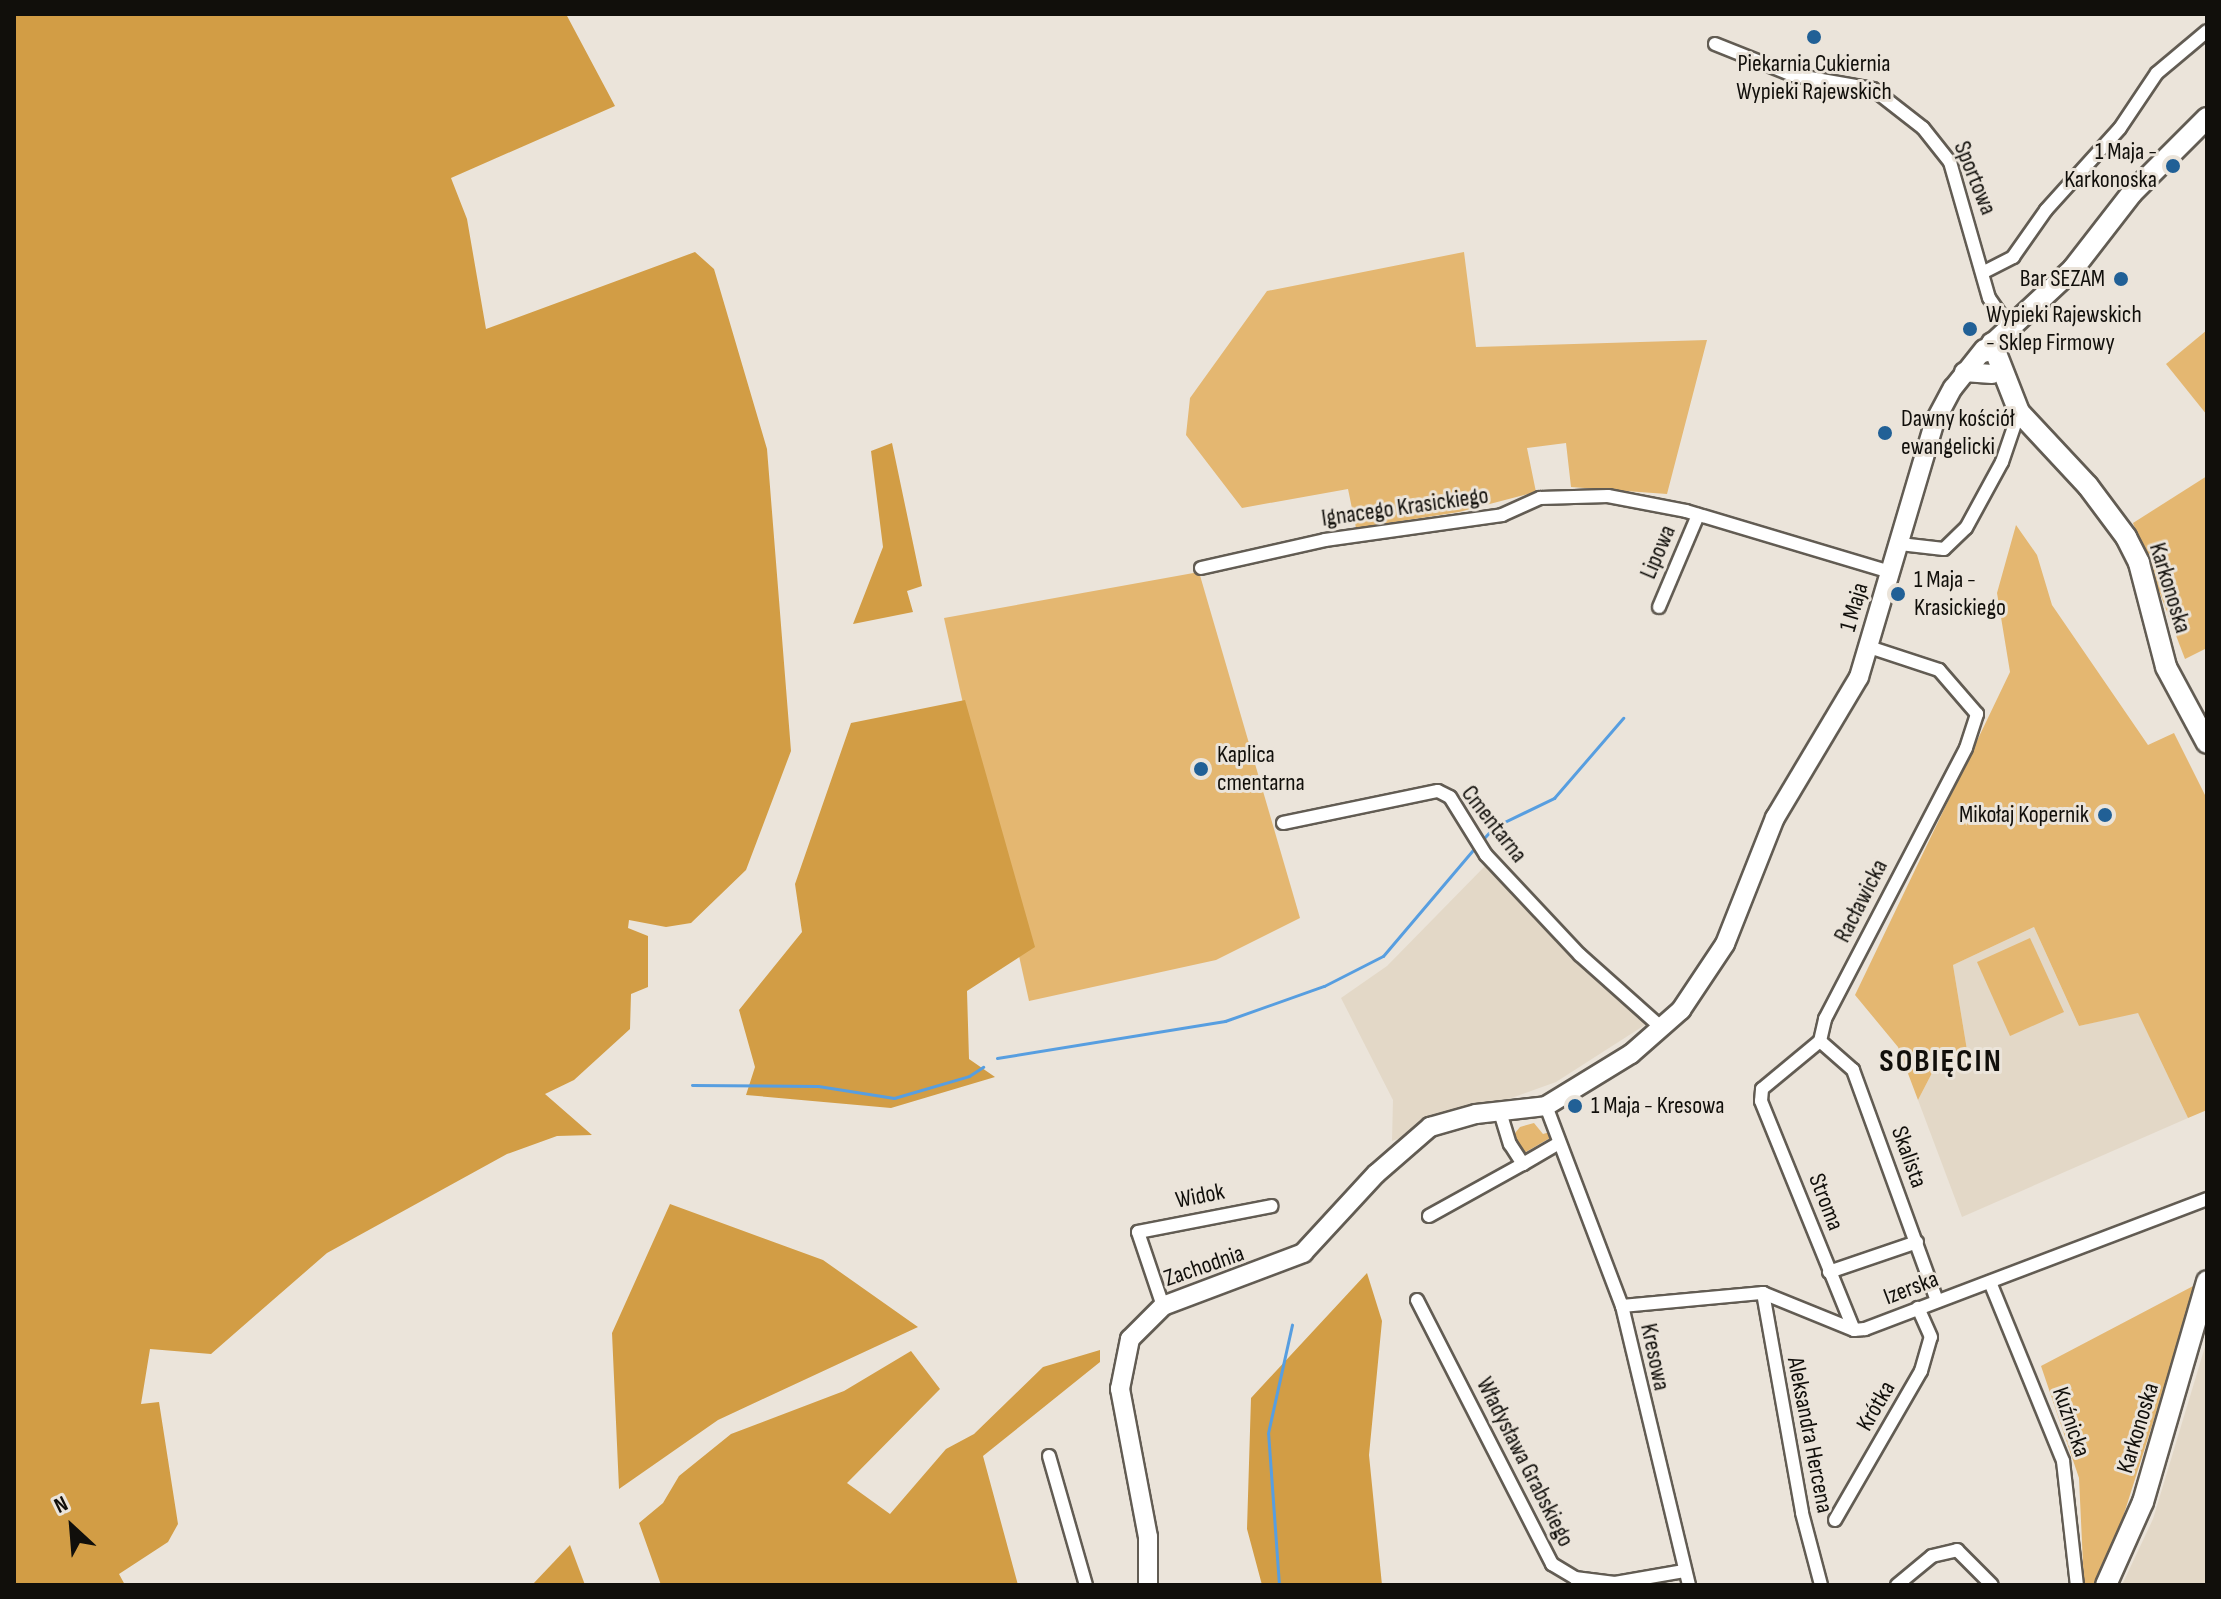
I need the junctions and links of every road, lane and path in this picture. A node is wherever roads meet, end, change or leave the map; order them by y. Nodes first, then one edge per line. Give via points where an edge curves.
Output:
1 (2207, 31) edge
2 (1715, 44) dead end
3 (2207, 118) edge
4 (1984, 272) junction
5 (2009, 327) junction
6 (1988, 346) junction
7 (1964, 372) junction
8 (1998, 379) junction
9 (2019, 412) junction
10 (1698, 515) junction
11 (1900, 544) junction
12 (1201, 568) dead end
13 (1891, 572) junction
14 (1659, 607) dead end
15 (1869, 647) junction
16 (2207, 743) edge
17 (1283, 823) dead end
18 (1662, 1028) junction
19 (1820, 1041) junction
20 (1546, 1106) junction
21 (1500, 1112) junction
22 (1559, 1143) junction
23 (1523, 1164) junction
24 (2207, 1199) edge
25 (1272, 1206) dead end
26 (1429, 1216) dead end
27 (1917, 1242) junction
28 (1829, 1272) junction
29 (2207, 1281) edge
30 (1990, 1282) junction
31 (1763, 1293) junction
32 (1417, 1300) dead end
33 (1937, 1301) junction
34 (1163, 1306) junction
35 (1622, 1306) junction
36 (1918, 1308) junction
37 (1854, 1330) junction
38 (1049, 1456) dead end
39 (1835, 1520) dead end
40 (1684, 1571) junction
41 (1086, 1585) edge
42 (1148, 1585) edge
43 (1689, 1585) edge
44 (1821, 1585) edge
45 (1897, 1585) edge
46 (1992, 1585) edge
47 (2077, 1585) edge
48 (2106, 1585) edge

1 - 4 street via 2157,73 2120,128 2046,210 2013,257
2 - 4 street, Sportowa via 1793,75 1859,83 1908,114 1937,141 1950,162
3 - 5 main road, 1 Maja via 2140,184 2073,269
4 - 5 street, Sportowa via 1989,298
5 - 6 main road, 1 Maja
6 - 7 street, 1 Maja
6 - 8 main road, Karkonoska
7 - 8 street
7 - 11 street, 1 Maja via 1934,423
8 - 9 main road, Karkonoska
9 - 11 street via 2002,462 1966,528 1944,549
9 - 16 main road, Karkonoska via 2088,486 2126,537 2139,563 2166,667
10 - 12 street, Ignacego Krasickiego via 1640,499 1540,498 1502,515 1325,540
10 - 13 street, Ignacego Krasickiego
10 - 14 street, Lipowa
11 - 13 street, 1 Maja
13 - 15 street, 1 Maja
15 - 18 street, 1 Maja via 1840,713 1775,818 1725,944 1691,998
15 - 19 street, Racławicka via 1939,670 1977,714 1966,748 1825,1019
17 - 18 street, Cmentarna via 1438,791 1450,797 1497,867 1580,955
18 - 20 street, 1 Maja via 1631,1054
19 - 27 street, Skalista via 1853,1070
19 - 28 street, Stroma via 1762,1089 1761,1101
20 - 21 street, Zachodnia
20 - 22 street, Kresowa
21 - 23 street
21 - 34 street, Zachodnia via 1453,1118 1412,1139 1303,1253
22 - 23 street
22 - 35 street, Kresowa
23 - 26 street
24 - 30 street, Izerska
25 - 34 street, Widok via 1138,1232
27 - 28 street
27 - 33 street, Skalista
28 - 37 street, Stroma
29 - 48 main road, Karkonoska via 2143,1502
30 - 33 street, Izerska
30 - 47 street, Kuźnicka via 2063,1461
31 - 35 street
31 - 37 street
31 - 44 street, Aleksandra Hercena via 1783,1420
32 - 40 street, Władysława Grabskiego via 1552,1564 1575,1578 1606,1583 1637,1583
33 - 36 street, Izerska
34 - 42 street, Zachodnia via 1130,1339 1120,1389 1148,1537
35 - 40 street, Kresowa
36 - 37 street, Izerska
36 - 39 street, Krótka via 1931,1337 1921,1371
38 - 41 street
40 - 43 street, Kresowa
45 - 46 street via 1932,1556 1957,1550

